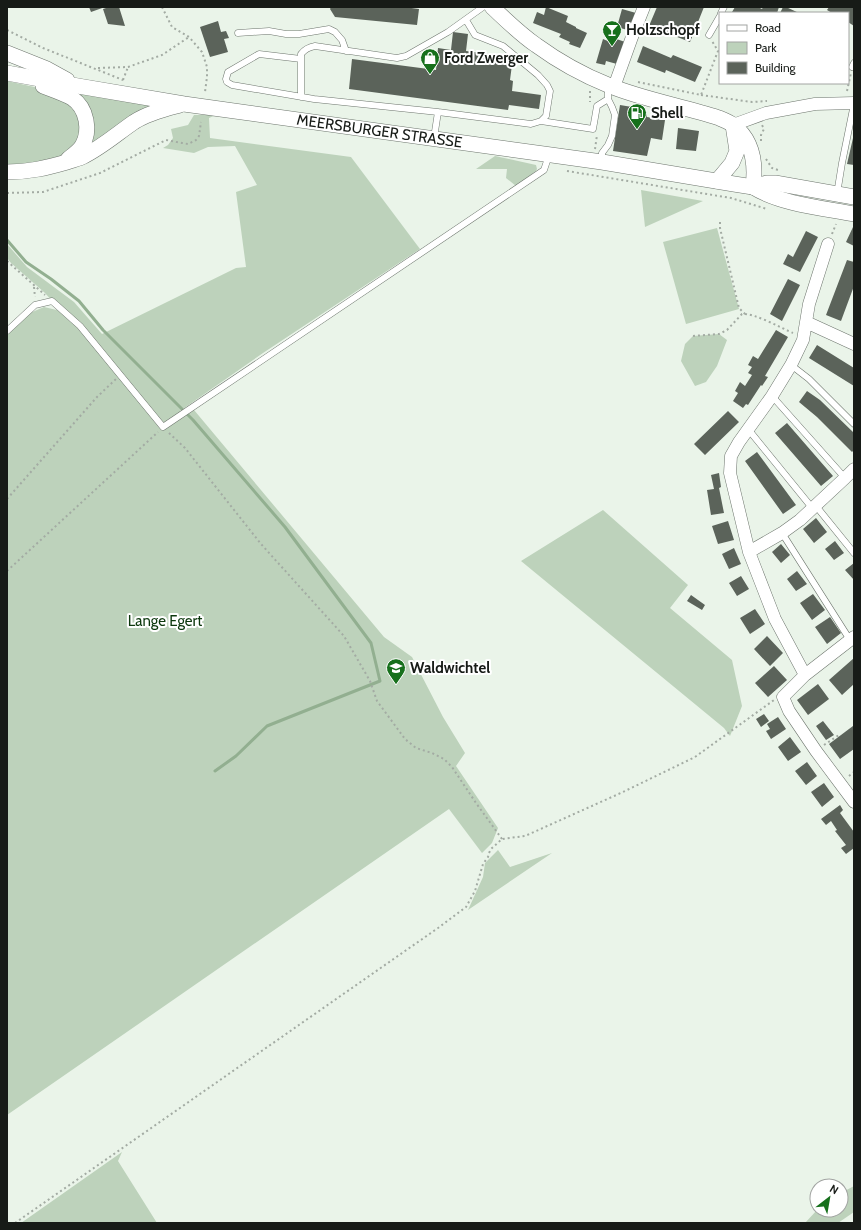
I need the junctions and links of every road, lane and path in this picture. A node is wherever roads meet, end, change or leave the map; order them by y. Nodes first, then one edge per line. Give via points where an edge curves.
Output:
1 (162, 7) edge
2 (483, 7) edge
3 (492, 7) edge
4 (644, 7) edge
5 (719, 19) edge
6 (466, 20) junction
7 (7, 30) edge
8 (238, 33) dead end
9 (709, 35) joint
10 (189, 37) junction
11 (346, 51) junction
12 (7, 53) edge
13 (300, 59) junction
14 (853, 65) edge
15 (128, 67) junction
16 (96, 68) junction
17 (11, 74) edge
18 (849, 82) edge
19 (849, 84) edge
20 (78, 86) junction
21 (612, 88) junction
22 (847, 91) dead end
23 (205, 92) dead end
24 (701, 95) junction
25 (301, 96) junction
26 (774, 100) dead end
27 (854, 103) edge
28 (184, 104) junction
29 (438, 112) junction
30 (541, 121) junction
31 (201, 122) dead end
32 (733, 125) junction
33 (764, 129) dead end
34 (434, 138) junction
35 (761, 141) dead end
36 (547, 161) junction
37 (65, 162) junction
38 (602, 162) junction
39 (7, 172) edge
40 (717, 181) junction
41 (753, 187) junction
42 (7, 193) edge
43 (837, 194) junction
44 (854, 197) edge
45 (731, 198) dead end
46 (854, 214) edge
47 (720, 222) dead end
48 (828, 244) dead end
49 (7, 261) edge
50 (34, 286) junction
51 (52, 301) junction
52 (35, 305) junction
53 (745, 314) junction
54 (806, 322) junction
55 (7, 332) edge
56 (693, 336) dead end
57 (803, 338) junction
58 (854, 344) edge
59 (791, 365) junction
60 (121, 374) junction
61 (772, 396) junction
62 (854, 424) edge
63 (163, 427) junction
64 (748, 429) junction
65 (851, 473) edge
66 (7, 499) edge
67 (814, 508) junction
68 (782, 533) junction
69 (749, 552) junction
70 (854, 553) edge
71 (7, 571) edge
72 (852, 639) edge
73 (805, 675) junction
74 (783, 697) junction
75 (839, 735) dead end
76 (816, 751) junction
77 (854, 802) edge
78 (502, 839) junction
79 (15, 1223) edge

1 - 10 path via 172,27
2 - 6 lane
3 - 21 street via 558,60
4 - 21 street
5 - 9 lane
6 - 11 lane via 406,56 397,58
6 - 30 lane via 475,35 503,46 547,85 550,91 546,116
7 - 16 path via 43,48
8 - 11 lane via 269,31 299,34 329,29 342,40
9 - 24 path via 718,51
10 - 15 path via 162,55
10 - 23 path via 202,52 207,66
11 - 13 lane via 315,46 304,50
12 - 20 street via 47,68
13 - 25 lane
13 - 25 lane via 259,54 228,72 226,79 232,85
14 - 18 path
15 - 16 path
15 - 16 path via 123,80
17 - 20 street, MEERSBURGER STRASSE
17 - 37 street via 72,98 80,107 87,126 84,142
19 - 22 path
20 - 28 street, MEERSBURGER STRASSE
21 - 24 path via 641,82
21 - 30 lane via 597,106 593,129
21 - 32 street via 709,114
21 - 38 lane via 612,107 615,116 612,136 602,153
24 - 26 path via 752,102
25 - 29 lane
27 - 32 street via 815,104 766,113
27 - 43 lane
28 - 34 street, MEERSBURGER STRASSE
28 - 37 street via 158,111 136,121 83,157
29 - 30 lane via 531,124
29 - 34 lane
31 - 42 path via 199,136 188,144 166,140 100,173 43,192
32 - 40 street via 736,151 732,163
32 - 41 street via 750,147 755,175
33 - 35 path
34 - 36 street, MEERSBURGER STRASSE
36 - 38 street, MEERSBURGER STRASSE
36 - 45 path
36 - 63 lane via 544,170
37 - 39 street via 32,171
38 - 40 street, MEERSBURGER STRASSE
40 - 41 street, MEERSBURGER STRASSE
41 - 43 street, MEERSBURGER STRASSE via 775,183
41 - 46 street, MEERSBURGER STRASSE via 779,199
43 - 44 street, MEERSBURGER STRASSE
47 - 53 path via 739,308
48 - 54 street
49 - 50 path
50 - 51 path
50 - 52 path
51 - 52 lane
51 - 60 lane via 80,326
52 - 55 lane
53 - 56 path via 719,334
53 - 57 path via 761,318
54 - 57 street
54 - 58 street
57 - 59 street
59 - 61 street
59 - 62 lane via 809,379
60 - 63 lane
60 - 66 path via 97,397
61 - 64 street
61 - 65 lane
63 - 71 path
63 - 78 path via 185,448 261,544 344,636 370,681 377,701 406,739 416,748 444,759 452,767
64 - 67 lane
64 - 69 street via 731,456 730,473
65 - 67 street
67 - 68 street
67 - 70 lane
68 - 69 street
68 - 72 lane
69 - 73 street via 775,619
72 - 73 street
73 - 74 street
74 - 76 street via 789,711
74 - 78 path via 773,700 695,757 525,836
75 - 76 path
76 - 77 street
78 - 79 path via 491,849 483,864 466,907

